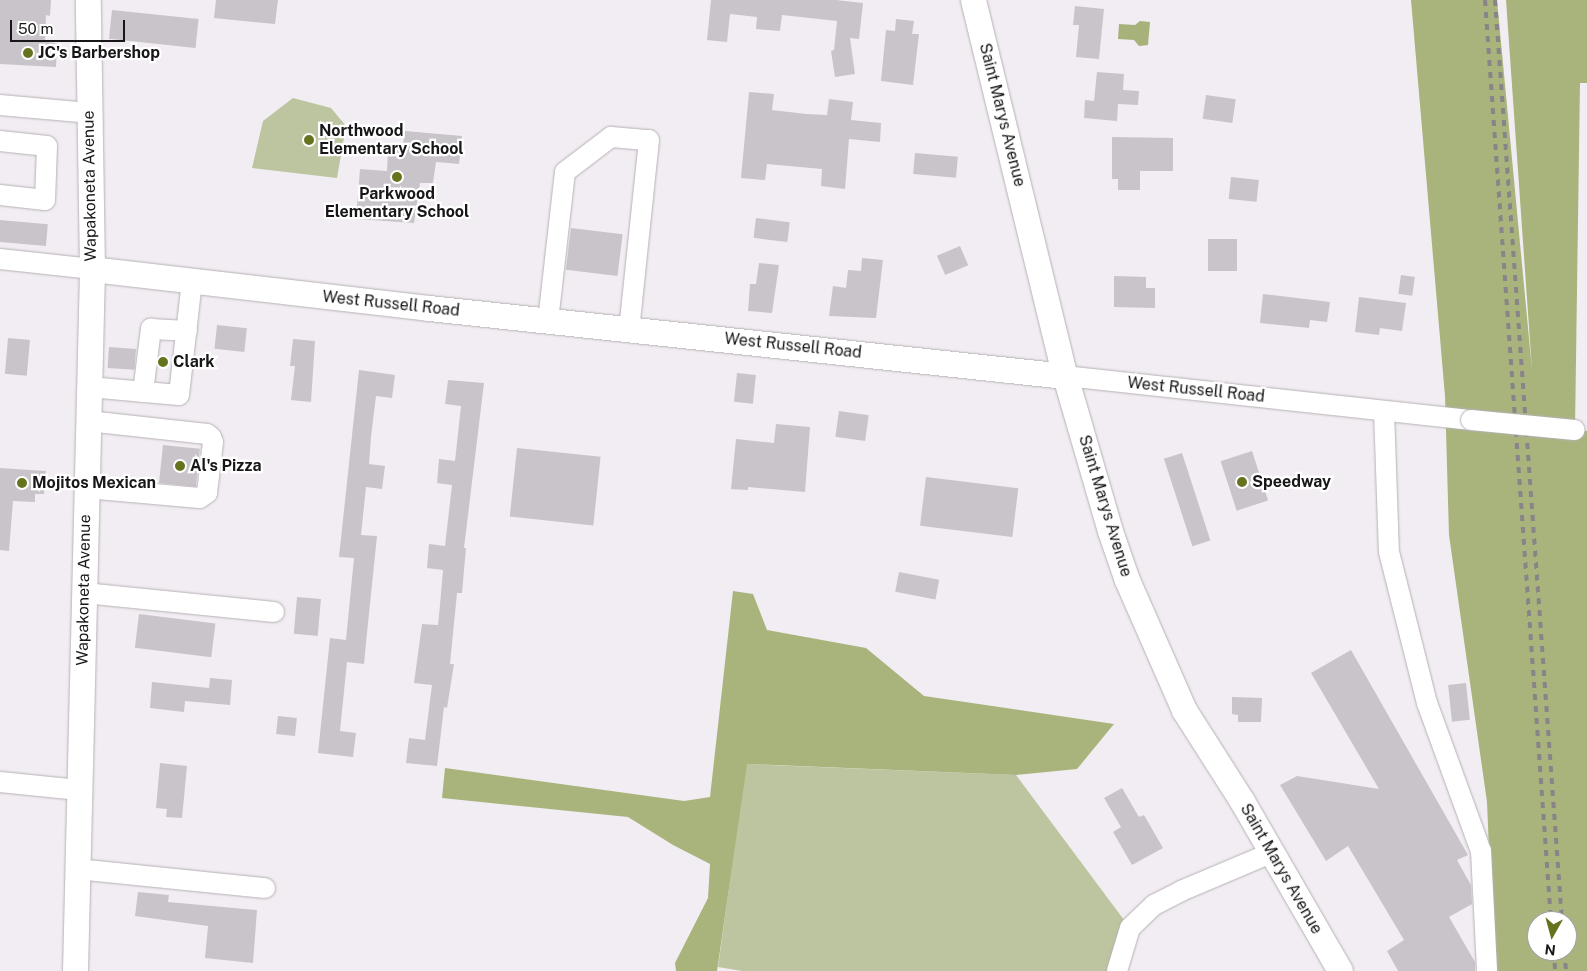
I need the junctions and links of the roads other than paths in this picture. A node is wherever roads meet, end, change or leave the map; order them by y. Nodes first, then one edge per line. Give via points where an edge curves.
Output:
1 (88, 0) edge
2 (973, 0) edge
3 (0, 105) edge
4 (89, 113) junction
5 (0, 141) edge
6 (0, 195) edge
7 (0, 259) edge
8 (92, 269) junction
9 (192, 281) junction
10 (548, 321) junction
11 (629, 330) junction
12 (187, 331) junction
13 (1066, 376) junction
14 (89, 387) junction
15 (143, 392) junction
16 (1384, 411) junction
17 (88, 421) junction
18 (1581, 430) edge
19 (86, 488) junction
20 (84, 593) junction
21 (274, 612) dead end
22 (0, 782) edge
23 (79, 790) junction
24 (1271, 853) junction
25 (78, 869) junction
26 (264, 888) dead end
27 (75, 971) edge
28 (1118, 971) edge
29 (1340, 971) edge
30 (1487, 971) edge

1 - 4 main road, Wapakoneta Avenue
2 - 13 main road, Saint Marys Avenue
3 - 4 street
4 - 8 main road, Wapakoneta Avenue
5 - 6 street via 47,146 45,200
7 - 8 street, West Russell Road
8 - 9 main road, West Russell Road
8 - 14 main road, Wapakoneta Avenue
9 - 10 main road, West Russell Road
9 - 12 street
10 - 11 main road, West Russell Road
10 - 11 street via 565,172 611,137 649,140
11 - 13 main road, West Russell Road
12 - 15 street via 151,329
12 - 15 street via 179,395
13 - 16 street, West Russell Road
13 - 24 main road, Saint Marys Avenue via 1110,530 1138,608 1184,710
14 - 15 street
14 - 17 main road, Wapakoneta Avenue
16 - 18 street, West Russell Road, bridge
16 - 30 street via 1389,552 1427,703 1481,852
17 - 19 main road, Wapakoneta Avenue
17 - 19 street via 207,434 213,442 207,493 200,498
19 - 20 main road, Wapakoneta Avenue
20 - 21 street
20 - 23 main road, Wapakoneta Avenue
22 - 23 street
23 - 25 main road, Wapakoneta Avenue
24 - 28 street via 1154,905 1130,928
24 - 29 main road, Saint Marys Avenue
25 - 26 street
25 - 27 main road, Wapakoneta Avenue

